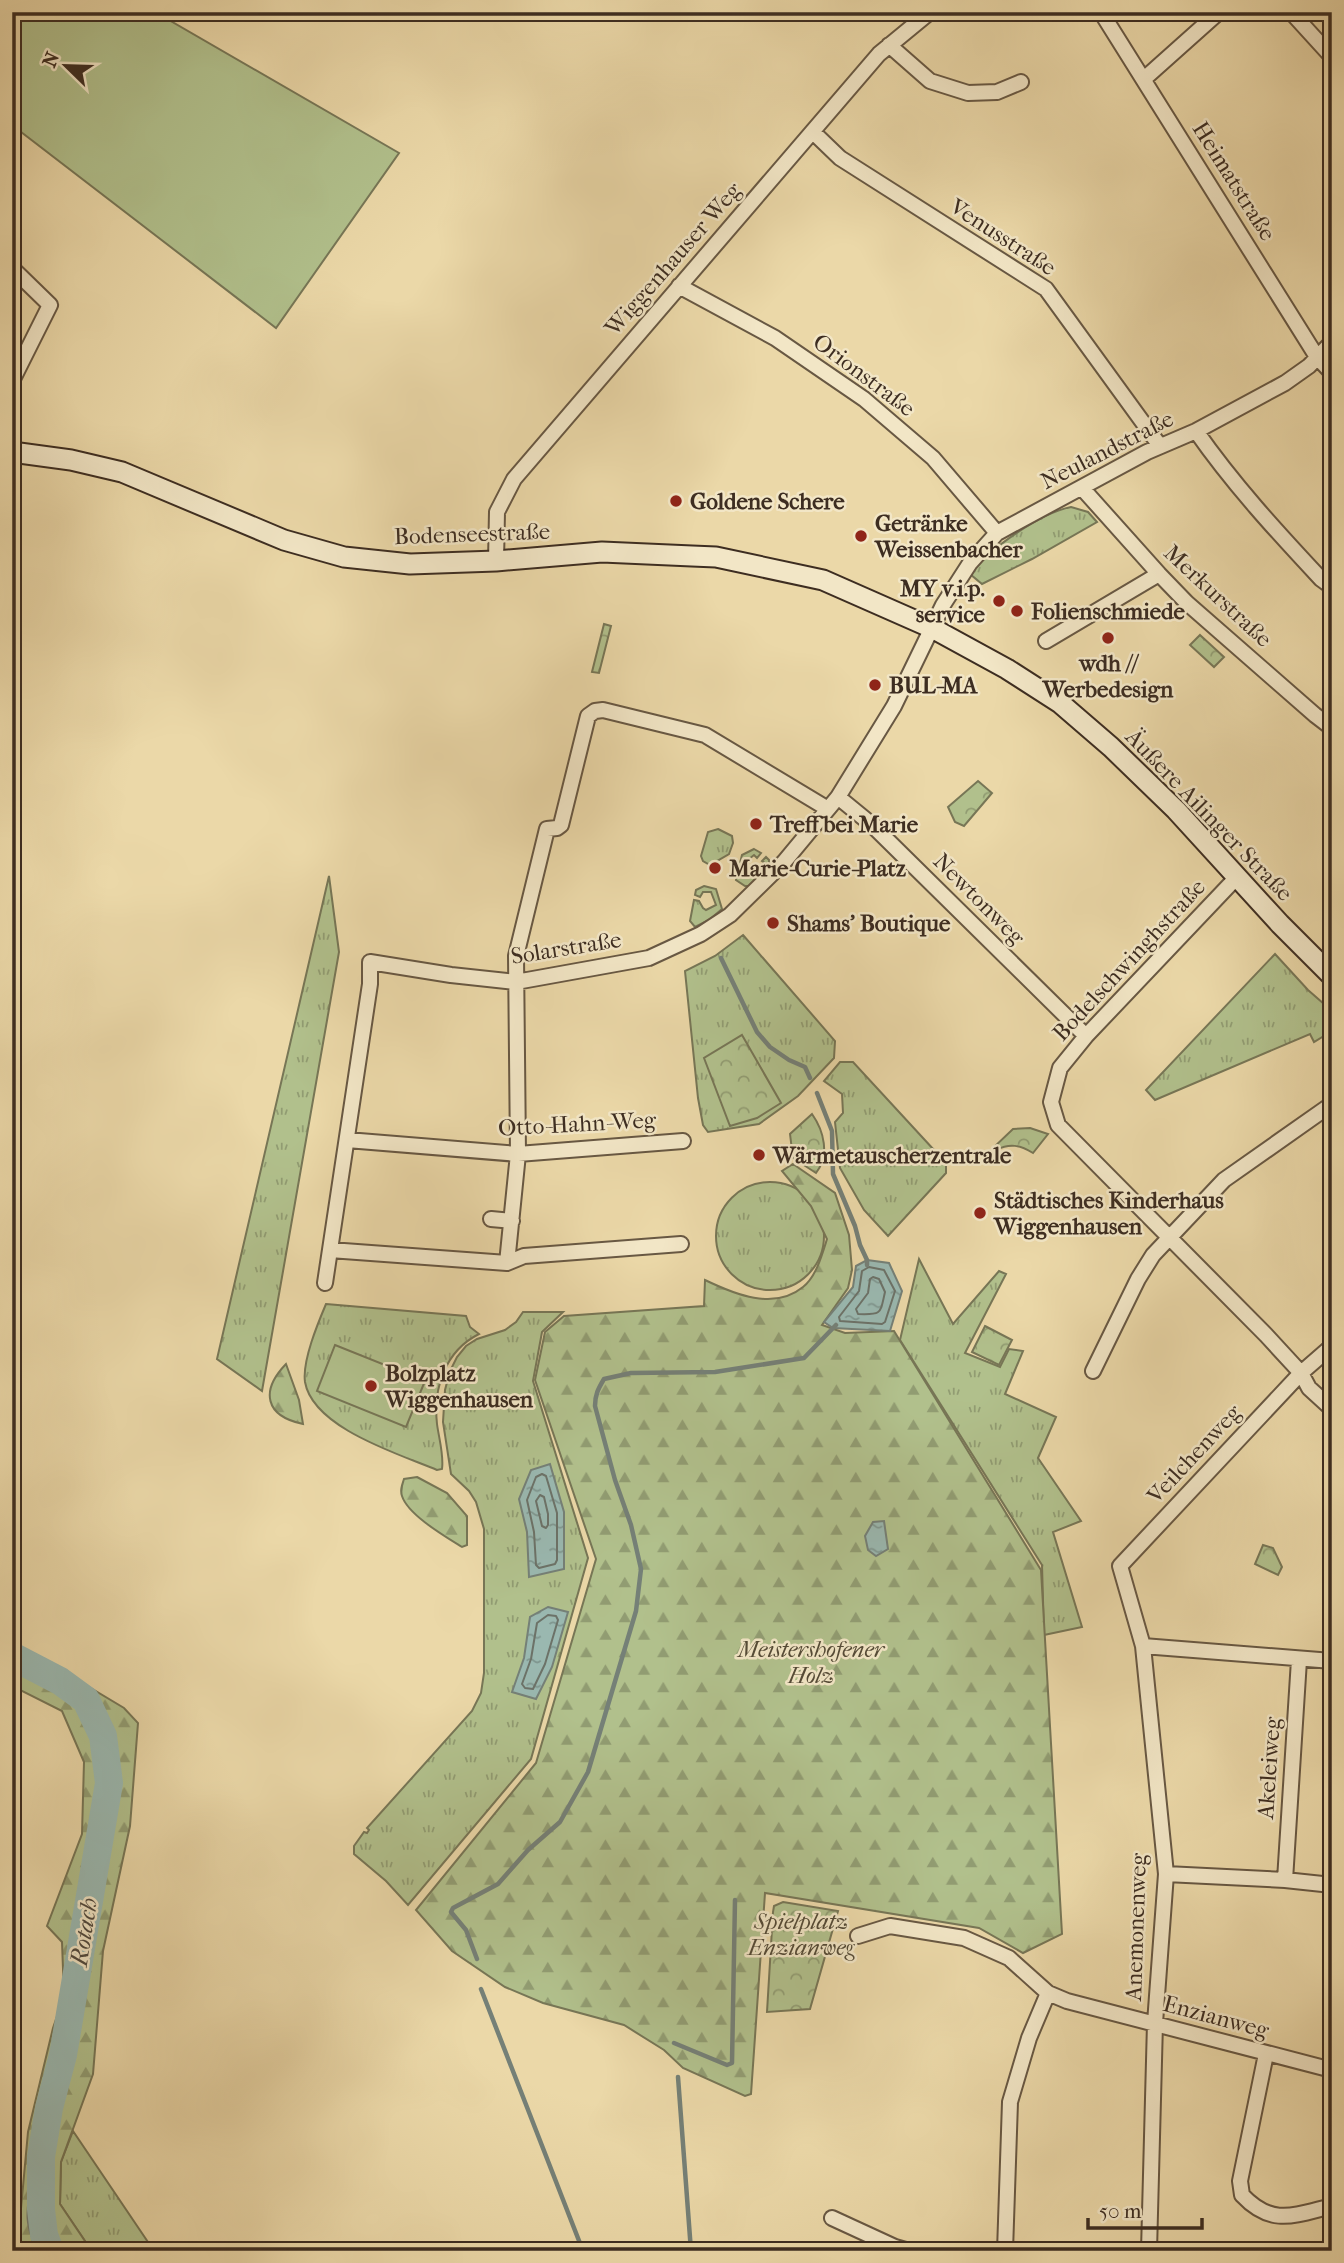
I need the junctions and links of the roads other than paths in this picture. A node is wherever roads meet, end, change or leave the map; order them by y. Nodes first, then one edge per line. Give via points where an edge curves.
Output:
1 (930, 12) edge
2 (1101, 12) edge
3 (1219, 12) edge
4 (1291, 12) edge
5 (889, 46) junction
6 (1332, 57) edge
7 (1144, 79) junction
8 (1021, 82) dead end
9 (813, 132) junction
10 (12, 268) edge
11 (679, 286) junction
12 (1332, 342) edge
13 (1317, 357) junction
14 (1332, 373) edge
15 (12, 381) edge
16 (1196, 431) junction
17 (1160, 446) junction
18 (12, 452) edge
19 (1082, 488) junction
20 (997, 533) junction
21 (496, 561) junction
22 (1158, 574) junction
23 (822, 580) joint
24 (1332, 587) edge
25 (932, 628) junction
26 (1046, 641) dead end
27 (1332, 727) edge
28 (838, 797) junction
29 (828, 809) junction
30 (1237, 877) junction
31 (1332, 976) edge
32 (516, 982) junction
33 (1086, 1036) junction
34 (1332, 1104) edge
35 (347, 1140) junction
36 (683, 1141) dead end
37 (519, 1154) junction
38 (491, 1219) dead end
39 (512, 1221) junction
40 (1169, 1238) junction
41 (681, 1244) dead end
42 (330, 1250) junction
43 (507, 1263) junction
44 (325, 1283) dead end
45 (1332, 1346) edge
46 (1093, 1371) dead end
47 (1301, 1373) junction
48 (1332, 1409) edge
49 (1121, 1566) joint
50 (1143, 1646) junction
51 (1299, 1660) junction
52 (1332, 1661) edge
53 (1166, 1874) junction
54 (1285, 1880) junction
55 (1332, 1885) edge
56 (858, 1936) dead end
57 (1048, 1993) junction
58 (1154, 2024) junction
59 (1266, 2054) junction
60 (1332, 2070) edge
61 (1332, 2206) edge
62 (832, 2218) dead end
63 (909, 2251) edge
64 (1004, 2251) edge
65 (1149, 2251) edge

1 - 5 street, Wiggenhauser Weg
2 - 7 street, Heimatstraße
3 - 7 street
4 - 6 street
5 - 8 street via 930,81 968,93 997,92
5 - 9 street, Wiggenhauser Weg
7 - 13 street, Heimatstraße
9 - 11 street, Wiggenhauser Weg
9 - 17 street, Venusstraße via 839,159 1046,289
10 - 15 street via 50,305
11 - 20 street, Orionstraße via 775,338 864,399 933,458
11 - 21 street, Wiggenhauser Weg via 514,479 497,512
12 - 13 street, Neulandstraße
13 - 14 street, Heimatstraße
13 - 16 street, Neulandstraße via 1285,383
16 - 17 street, Neulandstraße
16 - 24 street via 1265,518
17 - 19 street, Neulandstraße
18 - 21 main road, Bodenseestraße via 122,472 284,540 344,557 410,564
19 - 20 street, Neulandstraße
19 - 22 street, Merkurstraße
20 - 25 street, Neulandstraße via 970,563
21 - 23 main road, Bodenseestraße via 602,552 716,557
22 - 26 street
22 - 27 street, Merkurstraße
23 - 25 main road, Äußere Ailinger Straße
25 - 28 street, Solarstraße via 894,706
25 - 30 main road, Äußere Ailinger Straße via 1060,703 1177,810
28 - 29 street, Solarstraße
28 - 33 street, Newtonweg
29 - 32 street, Solarstraße via 784,862 730,915 701,934 649,958
29 - 32 street via 705,735 596,711 588,716 561,825 547,829 516,956
30 - 31 main road, Äußere Ailinger Straße
30 - 33 street, Bodelschwinghstraße
32 - 35 street, Solarstraße via 370,962
32 - 37 street
33 - 40 street, Bodelschwinghstraße via 1060,1068 1051,1102 1058,1125
34 - 40 street via 1224,1181
35 - 37 street, Otto-Hahn-Weg
35 - 42 street, Solarstraße
36 - 37 street, Otto-Hahn-Weg
37 - 39 street
38 - 39 street
39 - 43 street
40 - 46 street via 1138,1279
40 - 47 street, Bodelschwinghstraße
41 - 43 street via 524,1256
42 - 43 street
42 - 44 street, Solarstraße
45 - 47 street, Veilchenweg
47 - 48 street, Bodelschwinghstraße via 1309,1388
47 - 49 street, Veilchenweg
49 - 50 street, Anemonenweg
50 - 51 street
50 - 53 street, Anemonenweg
51 - 52 street
51 - 54 street, Akeleiweg
53 - 54 street
53 - 58 street, Anemonenweg
54 - 55 street
56 - 57 street, Enzianweg via 890,1926 964,1938 1009,1958
57 - 58 street, Enzianweg
57 - 64 street via 1010,2102
58 - 59 street, Enzianweg
58 - 65 street, Anemonenweg
59 - 60 street, Enzianweg
59 - 61 street via 1240,2181 1242,2195 1260,2210 1286,2218
62 - 63 street

